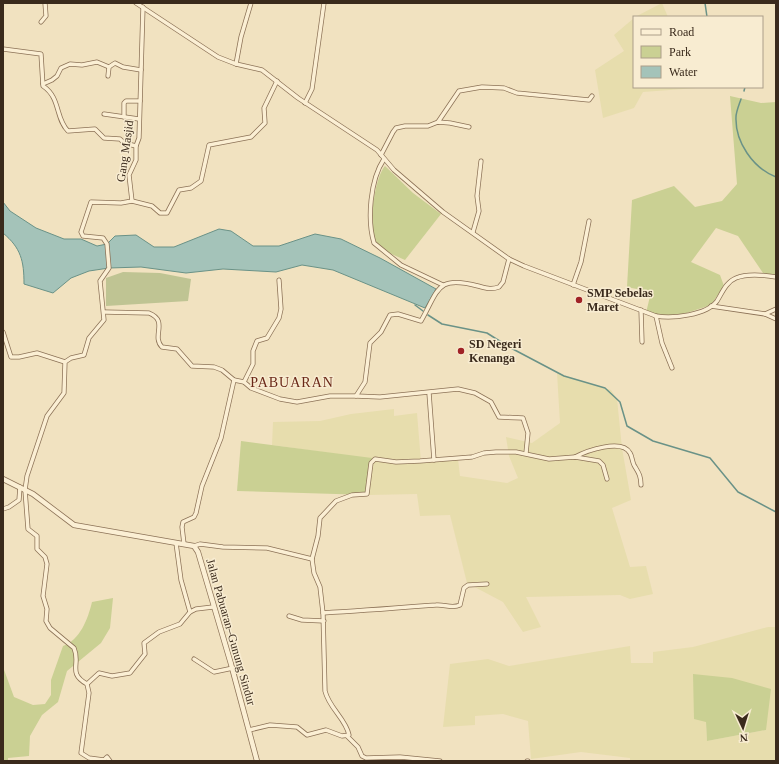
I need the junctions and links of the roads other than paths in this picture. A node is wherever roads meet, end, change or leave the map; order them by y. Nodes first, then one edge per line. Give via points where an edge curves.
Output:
1 (44, 3) edge
2 (136, 3) edge
3 (251, 3) edge
4 (324, 3) edge
5 (143, 7) junction
6 (41, 22) dead end
7 (3, 49) edge
8 (236, 64) junction
9 (109, 67) junction
10 (141, 70) junction
11 (108, 76) dead end
12 (277, 81) junction
13 (43, 84) junction
14 (592, 96) dead end
15 (140, 101) junction
16 (305, 103) junction
17 (104, 114) dead end
18 (124, 117) junction
19 (140, 119) junction
20 (438, 122) junction
21 (469, 127) dead end
22 (136, 146) junction
23 (381, 155) junction
24 (384, 159) junction
25 (481, 161) dead end
26 (132, 201) junction
27 (589, 222) dead end
28 (473, 232) junction
29 (509, 259) junction
30 (776, 276) edge
31 (279, 280) dead end
32 (443, 285) junction
33 (574, 285) junction
34 (711, 306) junction
35 (776, 309) edge
36 (641, 310) junction
37 (104, 312) junction
38 (765, 314) junction
39 (656, 316) junction
40 (776, 319) edge
41 (3, 332) edge
42 (642, 342) dead end
43 (65, 362) junction
44 (672, 368) dead end
45 (234, 380) junction
46 (244, 382) junction
47 (429, 392) junction
48 (356, 396) junction
49 (526, 453) junction
50 (575, 457) junction
51 (434, 460) junction
52 (3, 479) edge
53 (607, 479) dead end
54 (641, 485) dead end
55 (20, 488) junction
56 (25, 490) junction
57 (3, 509) edge
58 (176, 542) junction
59 (184, 544) junction
60 (194, 546) junction
61 (312, 559) junction
62 (487, 584) dead end
63 (213, 607) junction
64 (190, 612) junction
65 (323, 613) junction
66 (290, 616) dead end
67 (324, 621) junction
68 (194, 658) dead end
69 (233, 668) junction
70 (87, 684) junction
71 (249, 730) junction
72 (347, 736) junction
73 (110, 761) edge
74 (257, 761) edge
75 (440, 761) edge

1 - 6 street via 46,16
2 - 5 street
3 - 8 street
4 - 16 street via 312,89
5 - 8 street via 218,57
5 - 10 street, Gang Masjid
7 - 13 street via 41,54
8 - 12 street via 262,70
9 - 10 street via 115,63
9 - 11 street
9 - 13 street via 97,62 70,64 61,68 52,80
10 - 15 street, Gang Masjid
12 - 16 street
12 - 26 street via 264,108 265,123 251,137 209,145 201,181 191,188 179,190 167,213 160,213 152,206
13 - 22 street via 51,92 60,111 63,126 68,131 95,129 104,138 120,139 124,143
14 - 20 street via 589,100 517,93 504,88 467,88 459,91
15 - 18 street via 126,101
15 - 19 street, Gang Masjid
16 - 23 street
17 - 18 street
18 - 19 street
19 - 22 street, Gang Masjid
20 - 21 street
20 - 23 street via 428,126 396,128
22 - 26 street, Gang Masjid via 136,160 129,175
23 - 24 street
24 - 28 street via 444,212
24 - 32 street via 377,173 370,204 374,243 401,265
25 - 28 street via 479,211
26 - 37 street via 91,202 82,232 83,236 103,238 107,244 109,268 100,282
27 - 33 street
28 - 29 street
29 - 32 street via 503,282 499,287 489,289 459,281
29 - 33 street
30 - 34 street via 737,278 725,287
31 - 46 street via 279,318 267,338 257,341 253,351 253,364
32 - 48 street via 421,321 398,314 388,317 381,332 370,343 365,382
33 - 36 street
34 - 38 street
34 - 39 street via 680,316
35 - 38 street
36 - 39 street
36 - 42 street
37 - 43 street via 104,320 88,338 84,355
37 - 45 street via 155,315 159,320 159,342 162,347 177,349 192,366 214,367
38 - 40 street
39 - 44 street via 662,343
41 - 43 street via 11,357 37,353
43 - 56 street via 64,393 47,416 29,468
45 - 46 street
45 - 59 street via 221,438 202,486 196,513 194,517 183,522
46 - 48 street via 265,394 297,402 330,396
47 - 48 street via 380,397
47 - 49 street via 458,389 475,393 491,402 499,417 523,418 528,433
47 - 51 street
49 - 50 street via 549,459
49 - 51 street via 496,452 472,458
50 - 53 street via 599,461 603,465
50 - 54 street via 587,450 624,447 641,474
51 - 61 street via 372,461 367,494 343,497 321,516
52 - 55 street, Jalan Pabuaran–Gunung Sindur
55 - 56 street, Jalan Pabuaran–Gunung Sindur
55 - 57 street via 18,500
56 - 58 street, Jalan Pabuaran–Gunung Sindur via 79,527
56 - 70 street via 28,529 37,536 37,550 45,557 47,564 42,596 47,609 46,621 50,628 74,648 76,674
58 - 59 street, Jalan Pabuaran–Gunung Sindur
58 - 64 street
59 - 60 street, Jalan Pabuaran–Gunung Sindur
60 - 61 street via 200,544 267,548
60 - 63 street, Jalan Pabuaran–Gunung Sindur via 198,552
61 - 65 street via 314,573 320,586
62 - 65 street via 468,585 464,588 460,605 455,608 437,605
63 - 64 street
63 - 69 street, Jalan Pabuaran–Gunung Sindur
64 - 70 street via 180,624 159,632 144,643 145,654 130,673 112,676 99,673
65 - 67 street
66 - 67 street via 302,620
67 - 72 street via 325,691 328,701 348,732
68 - 69 street via 214,672
69 - 71 street, Jalan Pabuaran–Gunung Sindur
70 - 73 street via 89,693 81,753 89,758 104,760 107,757
71 - 72 street via 270,725 297,727 306,735 326,730
71 - 74 street, Jalan Pabuaran–Gunung Sindur
72 - 75 street via 366,758 400,757

